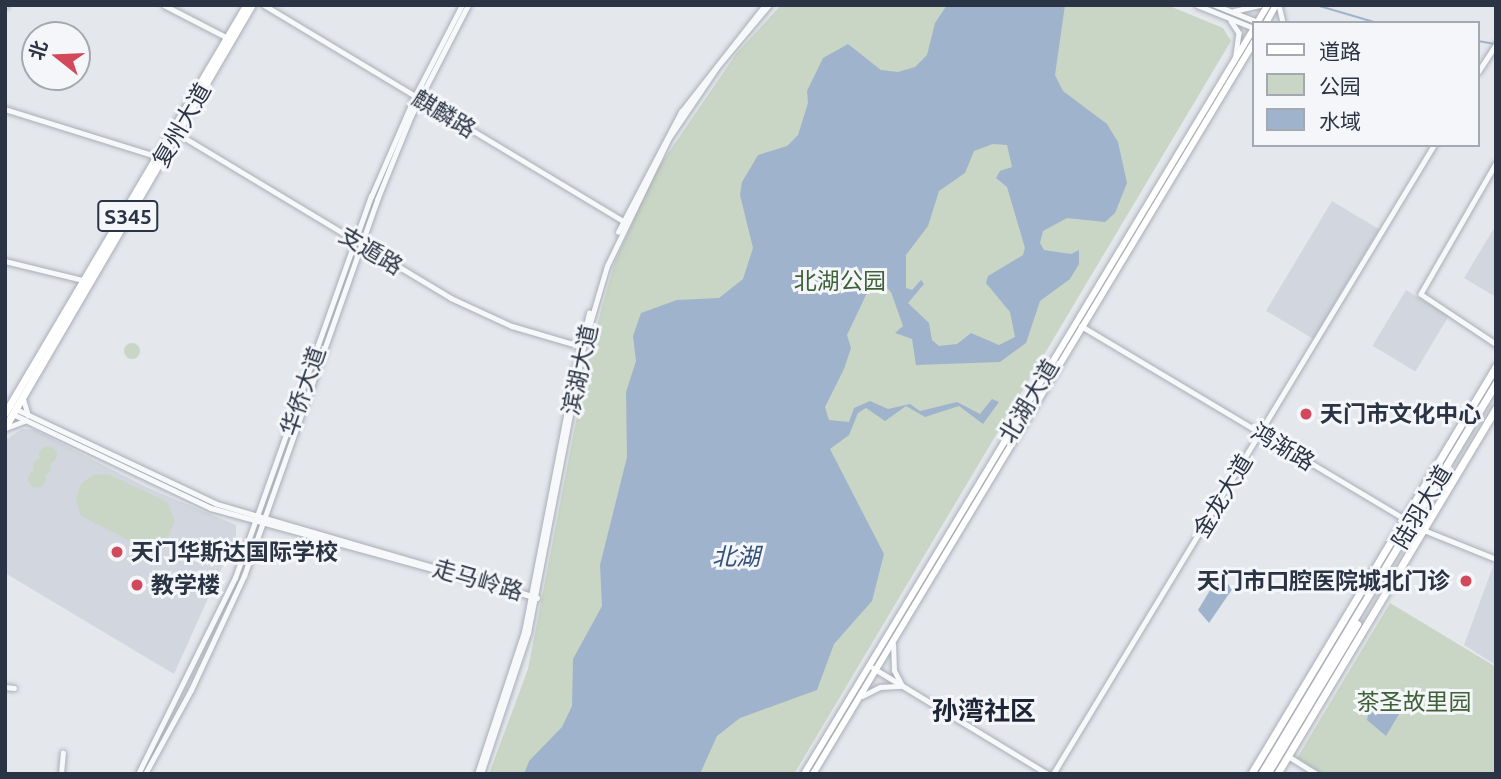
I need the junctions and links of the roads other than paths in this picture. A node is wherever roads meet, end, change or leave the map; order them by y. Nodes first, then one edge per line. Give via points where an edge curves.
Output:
1 (164, 5) edge
2 (246, 5) edge
3 (252, 5) edge
4 (264, 5) edge
5 (462, 5) edge
6 (468, 5) edge
7 (1197, 5) edge
8 (1214, 5) edge
9 (1260, 5) edge
10 (1268, 5) edge
11 (1278, 5) edge
12 (764, 6) edge
13 (1226, 13) junction
14 (1252, 21) edge
15 (1259, 21) edge
16 (1267, 21) edge
17 (1252, 27) edge
18 (1252, 32) edge
19 (229, 38) junction
20 (1252, 44) edge
21 (1494, 46) edge
22 (1252, 50) edge
23 (1239, 60) junction
24 (1480, 68) edge
25 (417, 98) junction
26 (5, 109) edge
27 (174, 131) junction
28 (1433, 147) edge
29 (156, 156) junction
30 (1496, 164) edge
31 (624, 221) junction
32 (358, 243) junction
33 (5, 261) edge
34 (83, 280) junction
35 (1079, 325) junction
36 (1496, 344) edge
37 (582, 347) junction
38 (1496, 366) edge
39 (1496, 383) edge
40 (1496, 392) edge
41 (23, 396) junction
42 (1496, 408) edge
43 (10, 411) edge
44 (27, 418) junction
45 (5, 428) edge
46 (1261, 433) junction
47 (258, 521) junction
48 (264, 523) junction
49 (1410, 523) junction
50 (1423, 530) junction
51 (1413, 548) junction
52 (1496, 559) edge
53 (534, 598) junction
54 (894, 639) junction
55 (873, 668) junction
56 (1331, 685) junction
57 (902, 686) junction
58 (5, 687) edge
59 (14, 688) dead end
60 (1315, 694) junction
61 (857, 701) junction
62 (1287, 712) junction
63 (1281, 740) junction
64 (63, 753) dead end
65 (1288, 756) junction
66 (61, 774) edge
67 (138, 774) edge
68 (145, 774) edge
69 (479, 774) edge
70 (804, 774) edge
71 (813, 774) edge
72 (1047, 774) edge
73 (1054, 774) edge
74 (1251, 774) edge
75 (1261, 774) edge
76 (1267, 774) edge
77 (1277, 774) edge
78 (1317, 774) edge

1 - 19 street
2 - 19 main road, 复州大道 / S345
3 - 19 main road, 复州大道 / S345
4 - 25 street, 麒麟路
5 - 25 street, 华侨大道
6 - 25 street, 华侨大道
7 - 13 street
8 - 13 street
9 - 13 street
10 - 15 main road
11 - 16 main road
12 - 31 street, 滨湖大道 via 681,112
13 - 14 street
13 - 17 street
13 - 23 street via 1239,33
18 - 23 main road, 北湖大道
19 - 27 main road, 复州大道 / S345
20 - 23 main road, 北湖大道
21 - 24 street
22 - 23 street
23 - 35 main road, 北湖大道
25 - 31 street, 麒麟路
25 - 32 street, 华侨大道
26 - 29 street
27 - 29 main road, 复州大道 / S345
27 - 32 street, 支遁路
27 - 41 main road, 复州大道 / S345
28 - 46 street, 金龙大道
29 - 34 main road, 复州大道 / S345
30 - 36 street via 1421,294
31 - 37 street, 滨湖大道
32 - 37 street, 支遁路 via 485,314
32 - 47 street, 华侨大道
32 - 48 street, 华侨大道
33 - 34 street
34 - 43 main road, 复州大道 / S345
35 - 46 street, 鸿渐路
35 - 54 main road, 北湖大道
35 - 55 main road, 北湖大道
37 - 53 street, 滨湖大道
38 - 49 main road
39 - 49 main road, 陆羽大道
40 - 49 main road, 陆羽大道
41 - 43 main road, 复州大道 / S345
41 - 44 street
42 - 50 main road
43 - 44 street, 走马岭路
43 - 45 main road, 复州大道 / S345
44 - 45 street
44 - 47 street, 走马岭路 via 177,494
46 - 49 street, 鸿渐路
46 - 73 street, 金龙大道
47 - 48 street, 走马岭路
47 - 67 street, 华侨大道 via 200,656
48 - 53 street, 走马岭路
48 - 68 street, 华侨大道 via 218,634
49 - 50 street, 鸿渐路
49 - 51 main road
49 - 60 main road, 陆羽大道
49 - 62 main road via 1389,544
49 - 63 main road, 陆羽大道
50 - 51 main road
50 - 52 street, 鸿渐路
51 - 56 main road
53 - 69 street, 滨湖大道
54 - 55 main road, 北湖大道
54 - 57 street via 892,663
55 - 57 street
55 - 61 main road, 北湖大道
55 - 70 main road, 北湖大道
56 - 60 main road
56 - 65 main road
57 - 61 street via 880,687
57 - 72 street
58 - 59 street
60 - 76 main road, 陆羽大道
61 - 71 main road, 北湖大道
62 - 63 main road
62 - 74 main road
63 - 75 main road, 陆羽大道
64 - 66 street
65 - 77 main road
65 - 78 street

